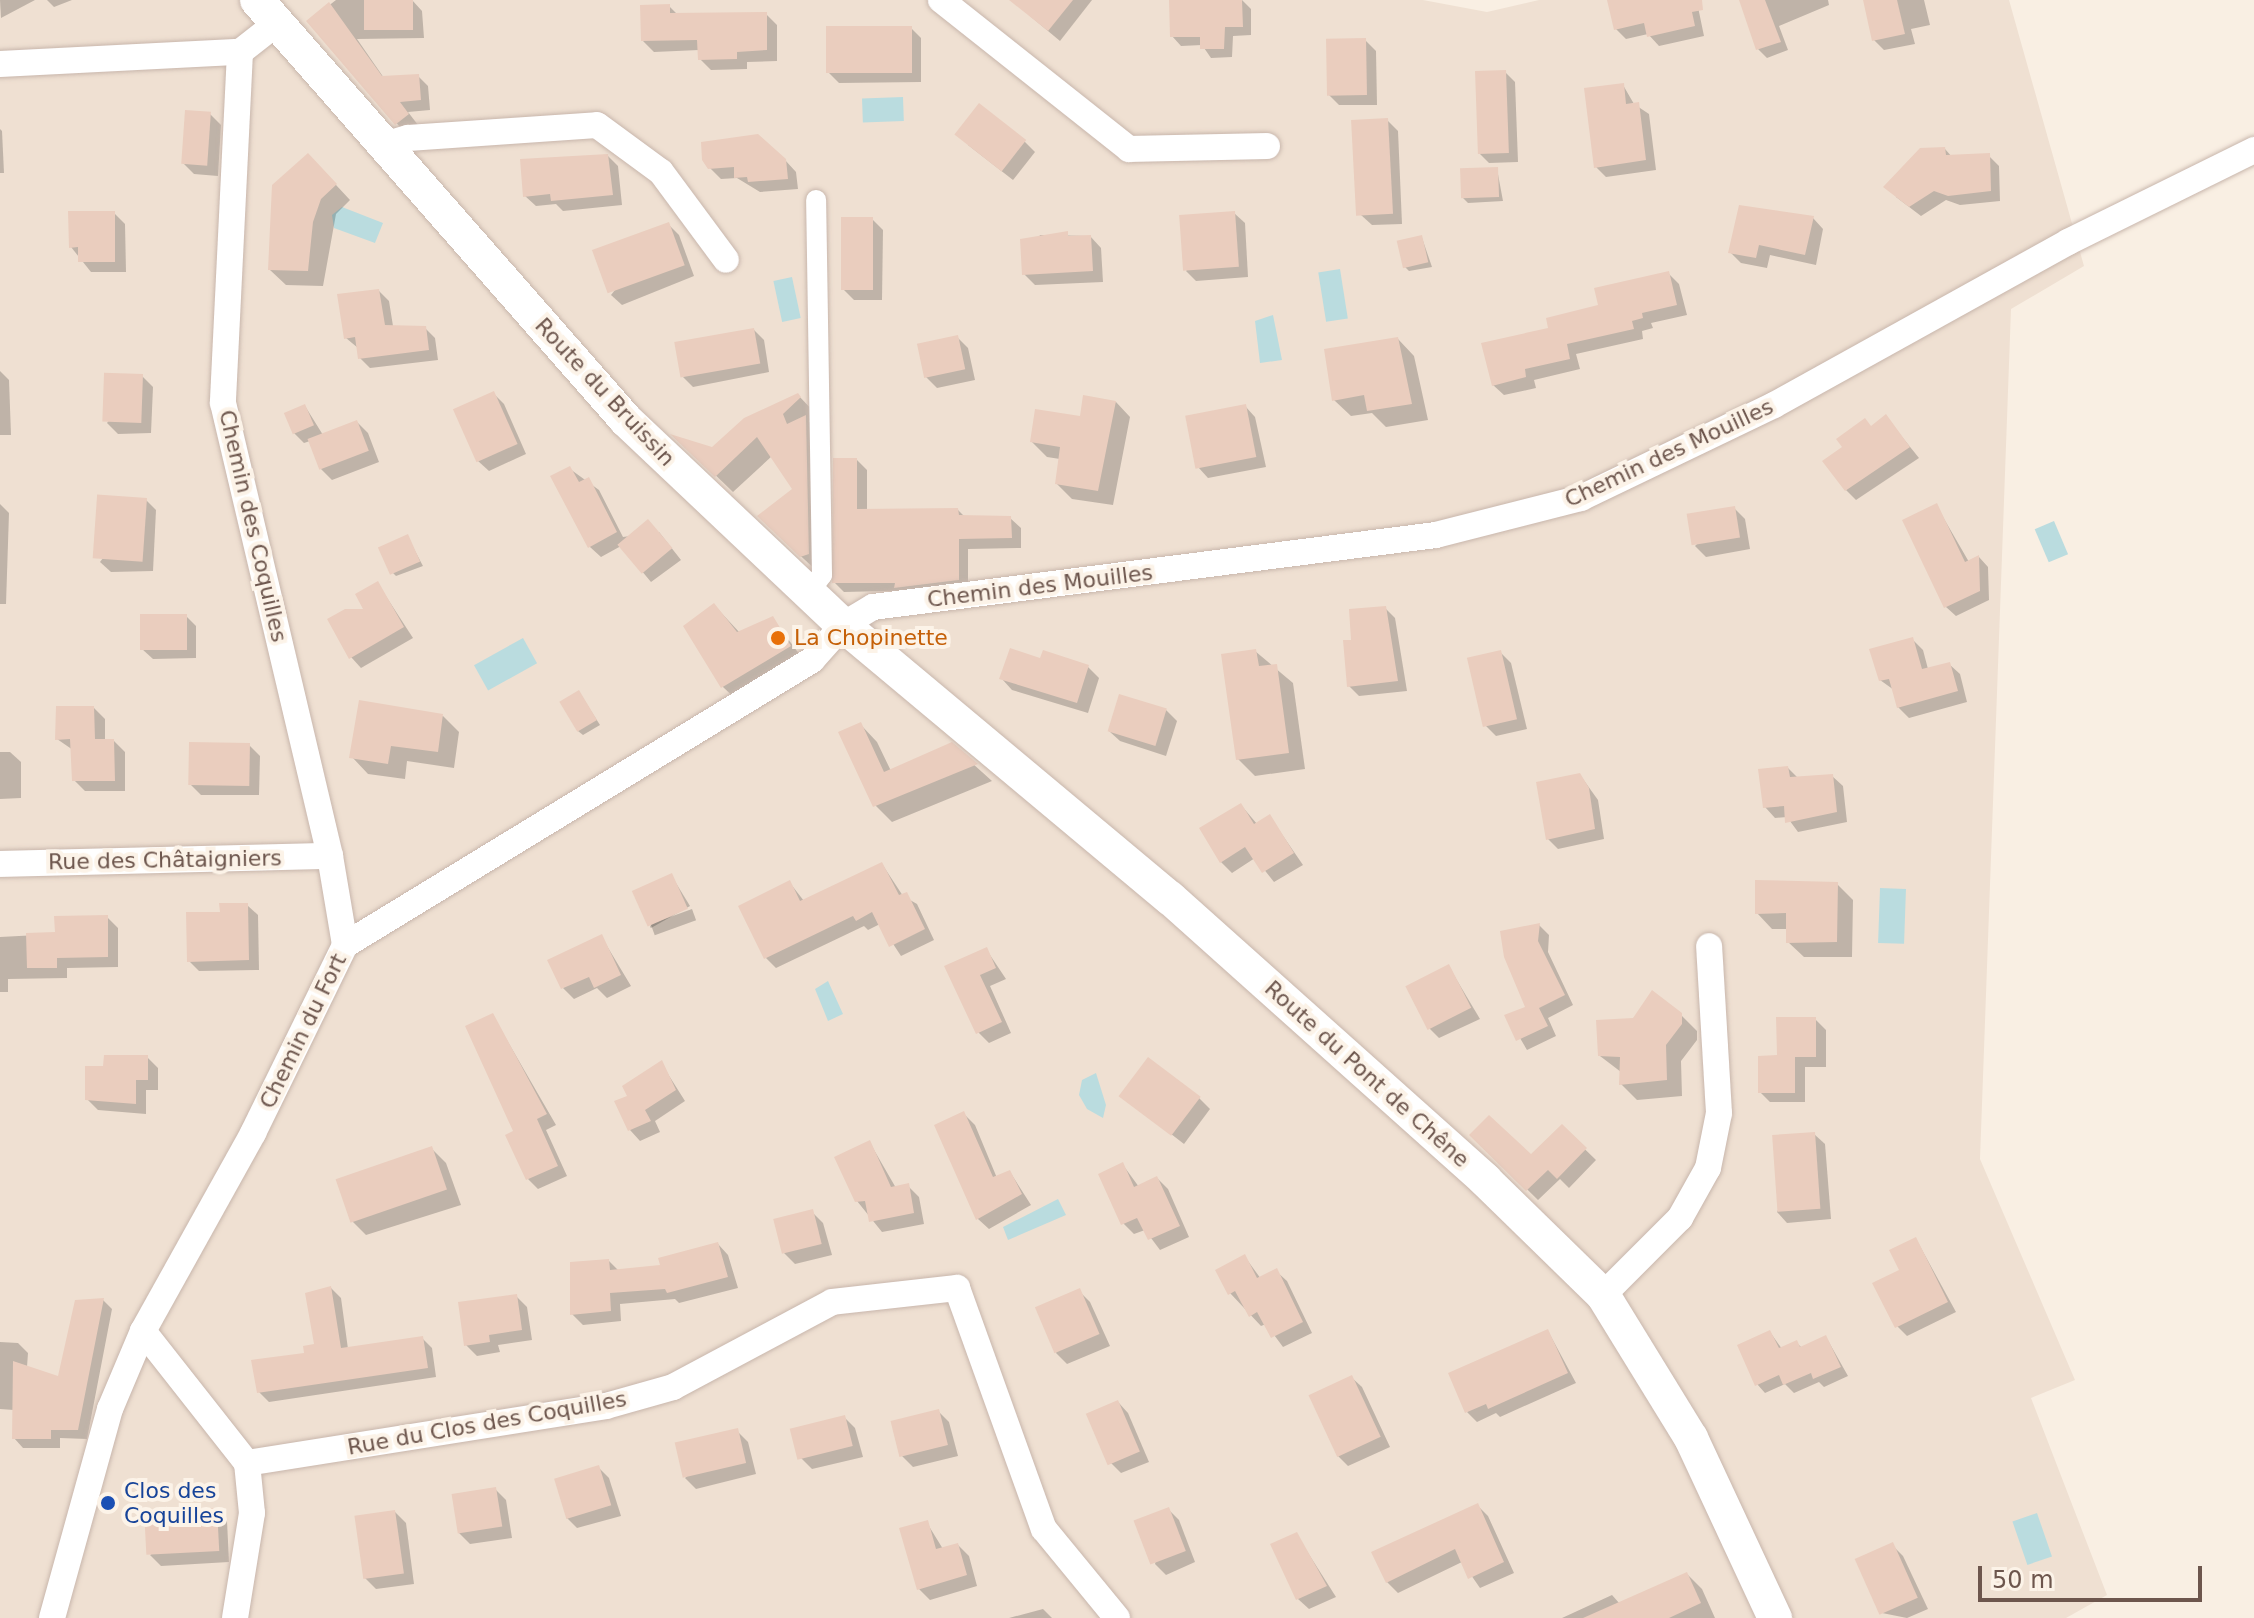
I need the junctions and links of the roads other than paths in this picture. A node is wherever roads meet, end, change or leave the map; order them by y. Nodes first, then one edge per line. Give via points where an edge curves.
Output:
1 (941, 0) edge
2 (267, 11) edge
3 (240, 52) junction
4 (0, 64) edge
5 (381, 146) junction
6 (1267, 146) dead end
7 (2254, 150) edge
8 (816, 200) dead end
9 (726, 260) dead end
10 (808, 594) junction
11 (843, 625) junction
12 (330, 856) junction
13 (0, 864) edge
14 (345, 945) junction
15 (1709, 946) dead end
16 (1603, 1295) junction
17 (143, 1331) junction
18 (247, 1463) junction
19 (52, 1618) edge
20 (235, 1618) edge
21 (1117, 1618) edge
22 (1775, 1618) edge

1 - 6 street via 1129,149
2 - 3 street
2 - 5 street, Route du Bruissin
3 - 4 street
3 - 12 street, Chemin des Coquilles via 223,403
5 - 9 street via 408,138 597,125 661,172
5 - 10 street, Route du Bruissin via 626,420
7 - 11 street, Chemin des Mouilles via 2068,242 1774,405 1581,498 1436,535 873,607
8 - 10 street via 822,575
10 - 11 street, Route du Bruissin
11 - 14 street, Chemin du Fort via 812,660
11 - 16 street, Route du Pont de Chêne via 1170,898 1485,1180
12 - 13 street, Rue des Châtaigniers
12 - 14 street, Chemin des Coquilles
14 - 17 street, Chemin du Fort via 253,1133
15 - 16 street via 1719,1113 1708,1168 1680,1218
16 - 22 street, Route du Pont de Chêne via 1691,1438
17 - 18 street
17 - 19 street, Chemin du Fort via 110,1409
18 - 20 street via 252,1513
18 - 21 street, Rue du Clos des Coquilles via 606,1406 673,1387 832,1302 957,1288 1044,1529

